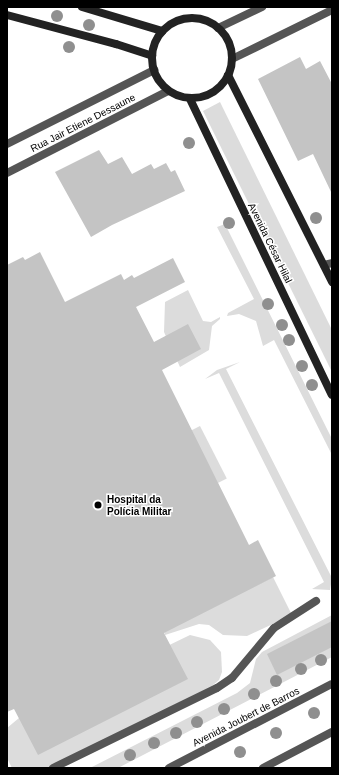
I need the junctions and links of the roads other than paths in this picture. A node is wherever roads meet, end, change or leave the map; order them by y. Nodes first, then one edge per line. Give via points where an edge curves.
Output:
1 (82, 7) edge
2 (262, 7) edge
3 (332, 10) edge
4 (7, 14) edge
5 (218, 28) junction
6 (162, 32) junction
7 (152, 56) junction
8 (232, 59) junction
9 (154, 70) junction
10 (228, 75) junction
11 (168, 91) junction
12 (190, 99) junction
13 (7, 144) edge
14 (7, 173) edge
15 (332, 263) edge
16 (324, 265) junction
17 (332, 282) edge
18 (332, 395) edge
19 (316, 601) dead end
20 (332, 684) edge
21 (332, 732) edge
22 (53, 768) edge
23 (169, 768) edge
24 (263, 768) edge

1 - 6 street
2 - 5 street
3 - 8 street
4 - 7 street
5 - 6 street via 204,20 187,19 176,21
5 - 8 street via 229,42
6 - 7 street
7 - 9 street
8 - 10 street
9 - 11 street
9 - 13 street, Rua Jair Etiene Dessaune
10 - 12 street via 215,92
10 - 16 street
11 - 12 street
11 - 14 street, Rua Jair Etiene Dessaune
12 - 18 street, Avenida César Hilal
15 - 16 street
16 - 17 street
19 - 22 street via 274,628 232,678 217,688
20 - 23 street, Avenida Joubert de Barros
21 - 24 street

